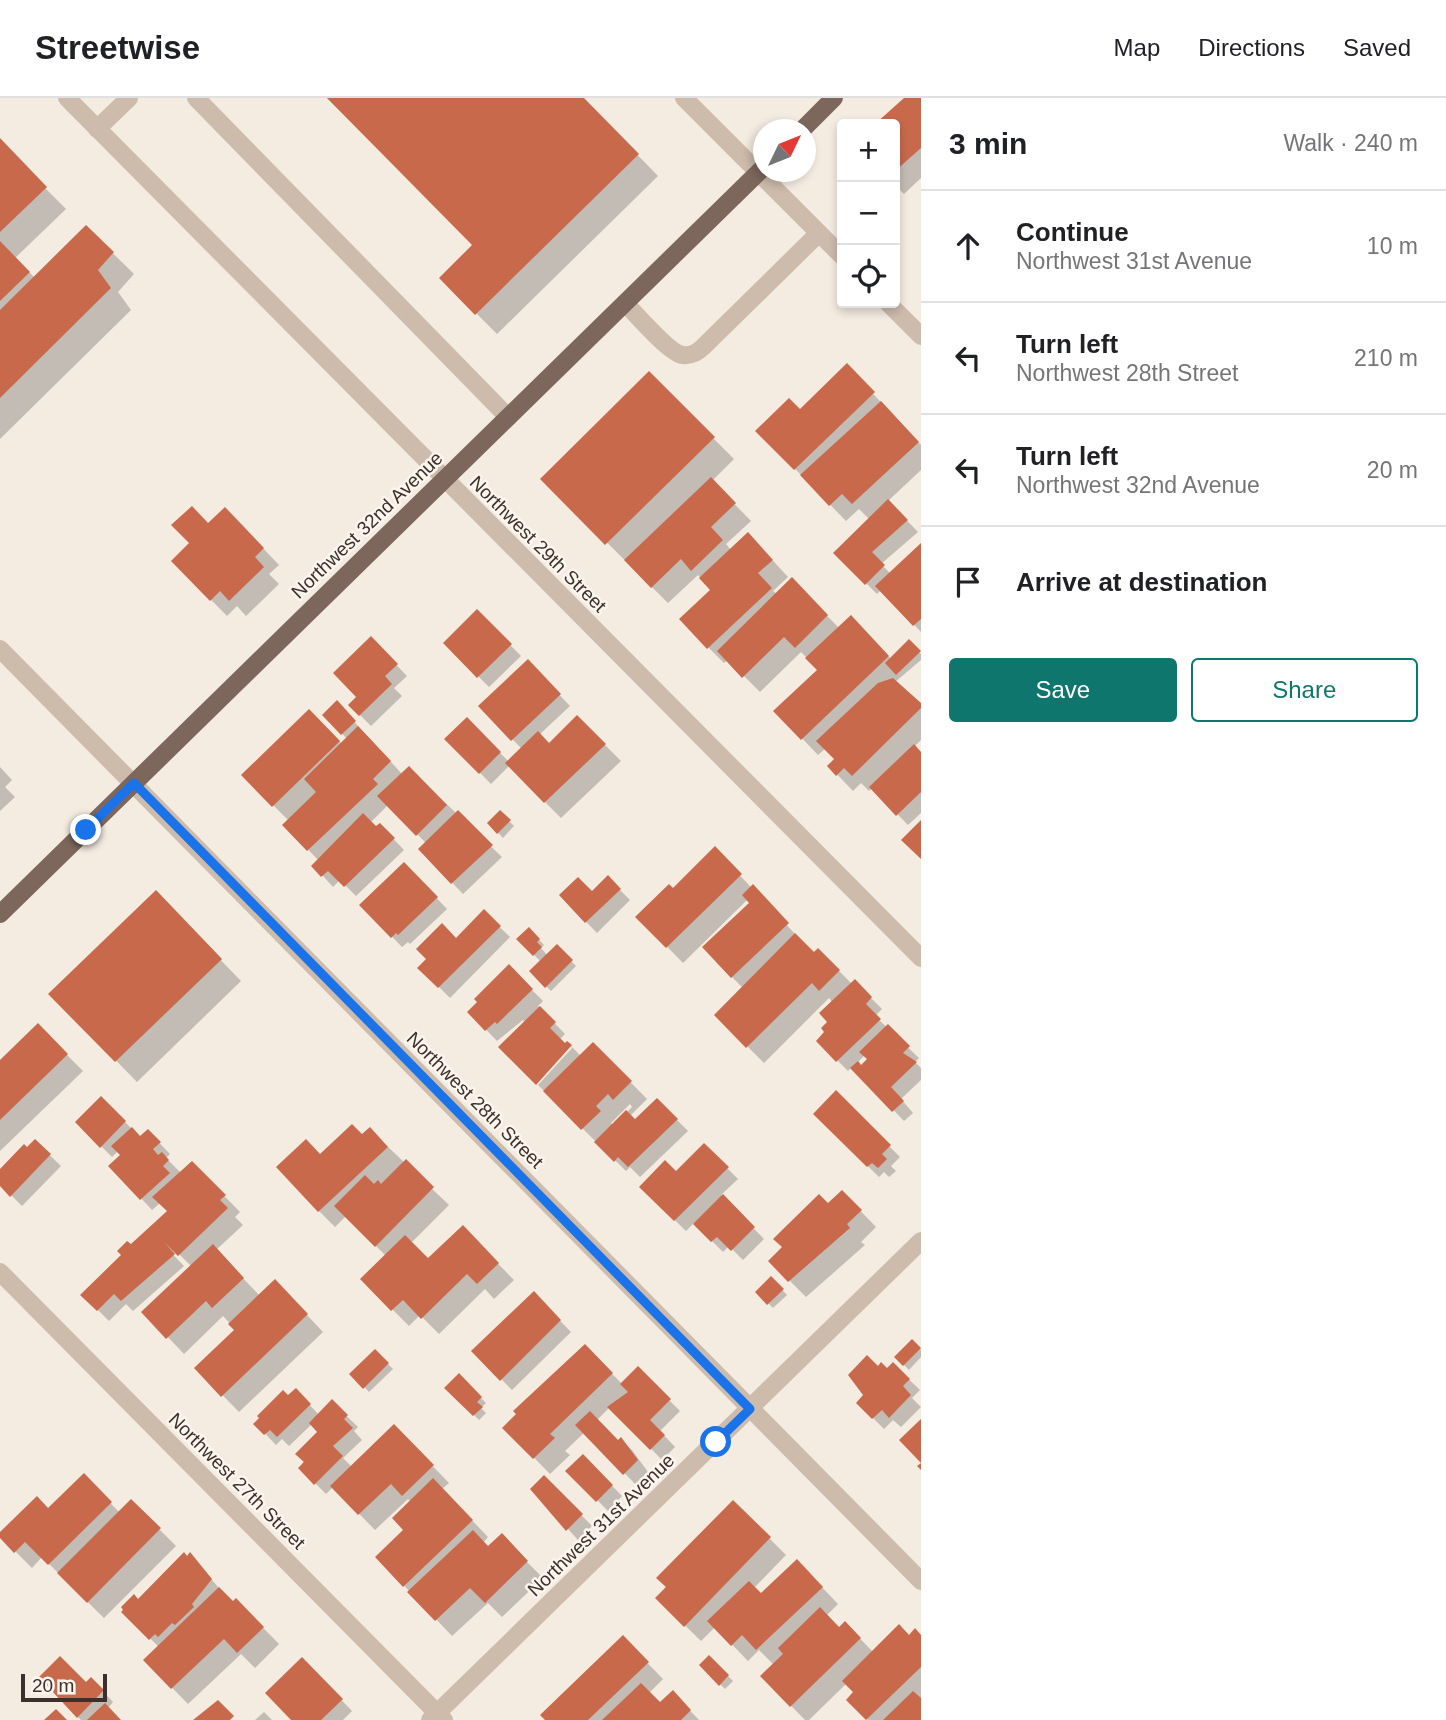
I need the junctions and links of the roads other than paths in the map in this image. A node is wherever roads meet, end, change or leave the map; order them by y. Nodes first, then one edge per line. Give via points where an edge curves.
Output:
1 (66, 98) edge
2 (129, 98) edge
3 (196, 98) edge
4 (684, 98) edge
5 (834, 98) edge
6 (813, 119) edge
7 (97, 129) junction
8 (753, 163) edge
9 (753, 178) edge
10 (772, 182) edge
11 (820, 233) junction
12 (837, 251) edge
13 (625, 303) junction
14 (893, 308) edge
15 (921, 336) edge
16 (508, 418) junction
17 (444, 479) junction
18 (0, 649) edge
19 (134, 783) junction
20 (0, 914) edge
21 (921, 958) edge
22 (921, 1241) edge
23 (0, 1272) edge
24 (750, 1409) junction
25 (921, 1581) edge
26 (437, 1718) edge

1 - 7 street, Northwest 29th Street
2 - 7 street
3 - 16 street
4 - 8 street
5 - 6 main road
7 - 17 street, Northwest 29th Street
9 - 13 main road, Northwest 32nd Avenue
10 - 11 street
11 - 12 street
11 - 13 street via 692,354 673,350
13 - 16 main road, Northwest 32nd Avenue
14 - 15 street
16 - 17 main road, Northwest 32nd Avenue
17 - 19 main road, Northwest 32nd Avenue
17 - 21 street, Northwest 29th Street
18 - 19 street, Northwest 28th Street
19 - 20 main road, Northwest 32nd Avenue
19 - 24 street, Northwest 28th Street
22 - 24 street, Northwest 31st Avenue
23 - 26 street, Northwest 27th Street
24 - 25 street, Northwest 28th Street
24 - 26 street, Northwest 31st Avenue

